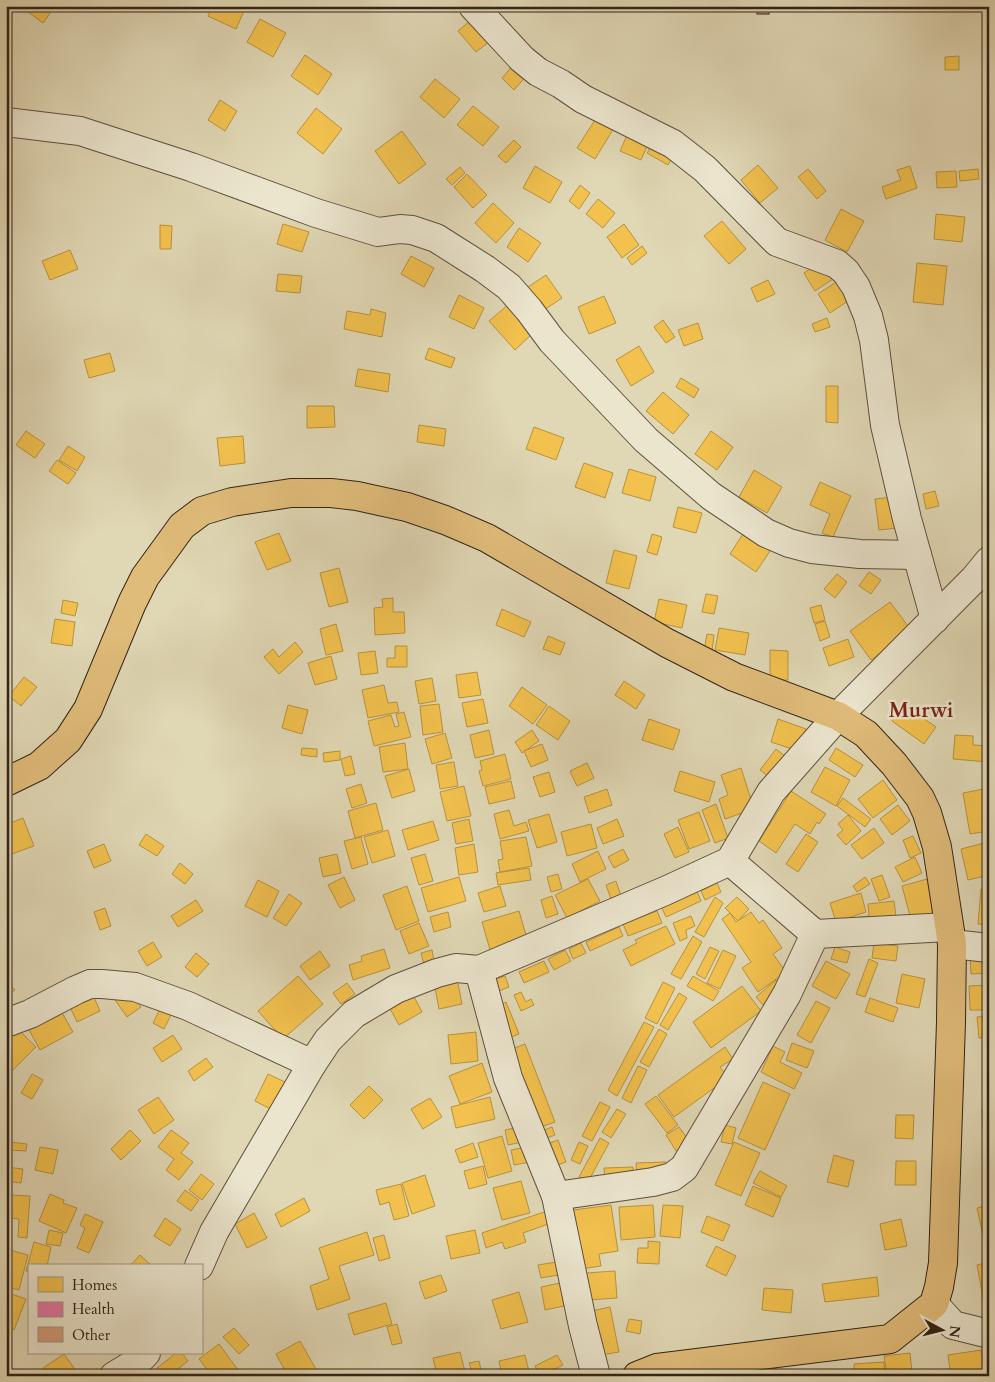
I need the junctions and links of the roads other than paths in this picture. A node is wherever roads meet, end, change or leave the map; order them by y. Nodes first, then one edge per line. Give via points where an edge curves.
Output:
1 (472, 6) edge
2 (6, 122) edge
3 (917, 555) junction
4 (989, 561) edge
5 (935, 619) junction
6 (838, 716) junction
7 (6, 782) edge
8 (730, 861) junction
9 (815, 934) junction
10 (951, 936) junction
11 (989, 948) edge
12 (479, 970) junction
13 (6, 1023) edge
14 (312, 1064) junction
15 (556, 1196) junction
16 (200, 1264) edge
17 (934, 1304) junction
18 (989, 1334) edge
19 (145, 1354) edge
20 (114, 1376) edge
21 (596, 1376) edge
22 (637, 1376) edge

1 - 3 street via 538,72 582,99 673,144 705,168 777,242 837,264 846,272 856,287 870,324 885,425
2 - 3 street via 80,131 191,167 316,214 378,232 412,230 436,238 509,287 552,341 646,440 710,496 750,523 789,543 812,549
3 - 5 street
4 - 5 street
5 - 6 street
6 - 7 main road via 734,677 667,643 487,538 445,520 357,496 291,493 240,500 202,511 182,526 145,577 88,709 68,740 39,766
6 - 8 street via 771,792
6 - 10 main road via 866,734 920,798 937,847
8 - 9 street
8 - 12 street via 665,892
9 - 10 street
9 - 15 street via 787,994 684,1168 653,1182
10 - 11 street
10 - 17 main road via 952,1022 943,1263
12 - 14 street via 456,968 437,972 396,989 354,1014 328,1040
12 - 15 street via 508,1078
13 - 14 street via 90,984 135,987 188,1006
14 - 16 street via 214,1232
15 - 21 street
17 - 18 street via 953,1325
17 - 22 main road via 890,1339 657,1368
19 - 20 street

